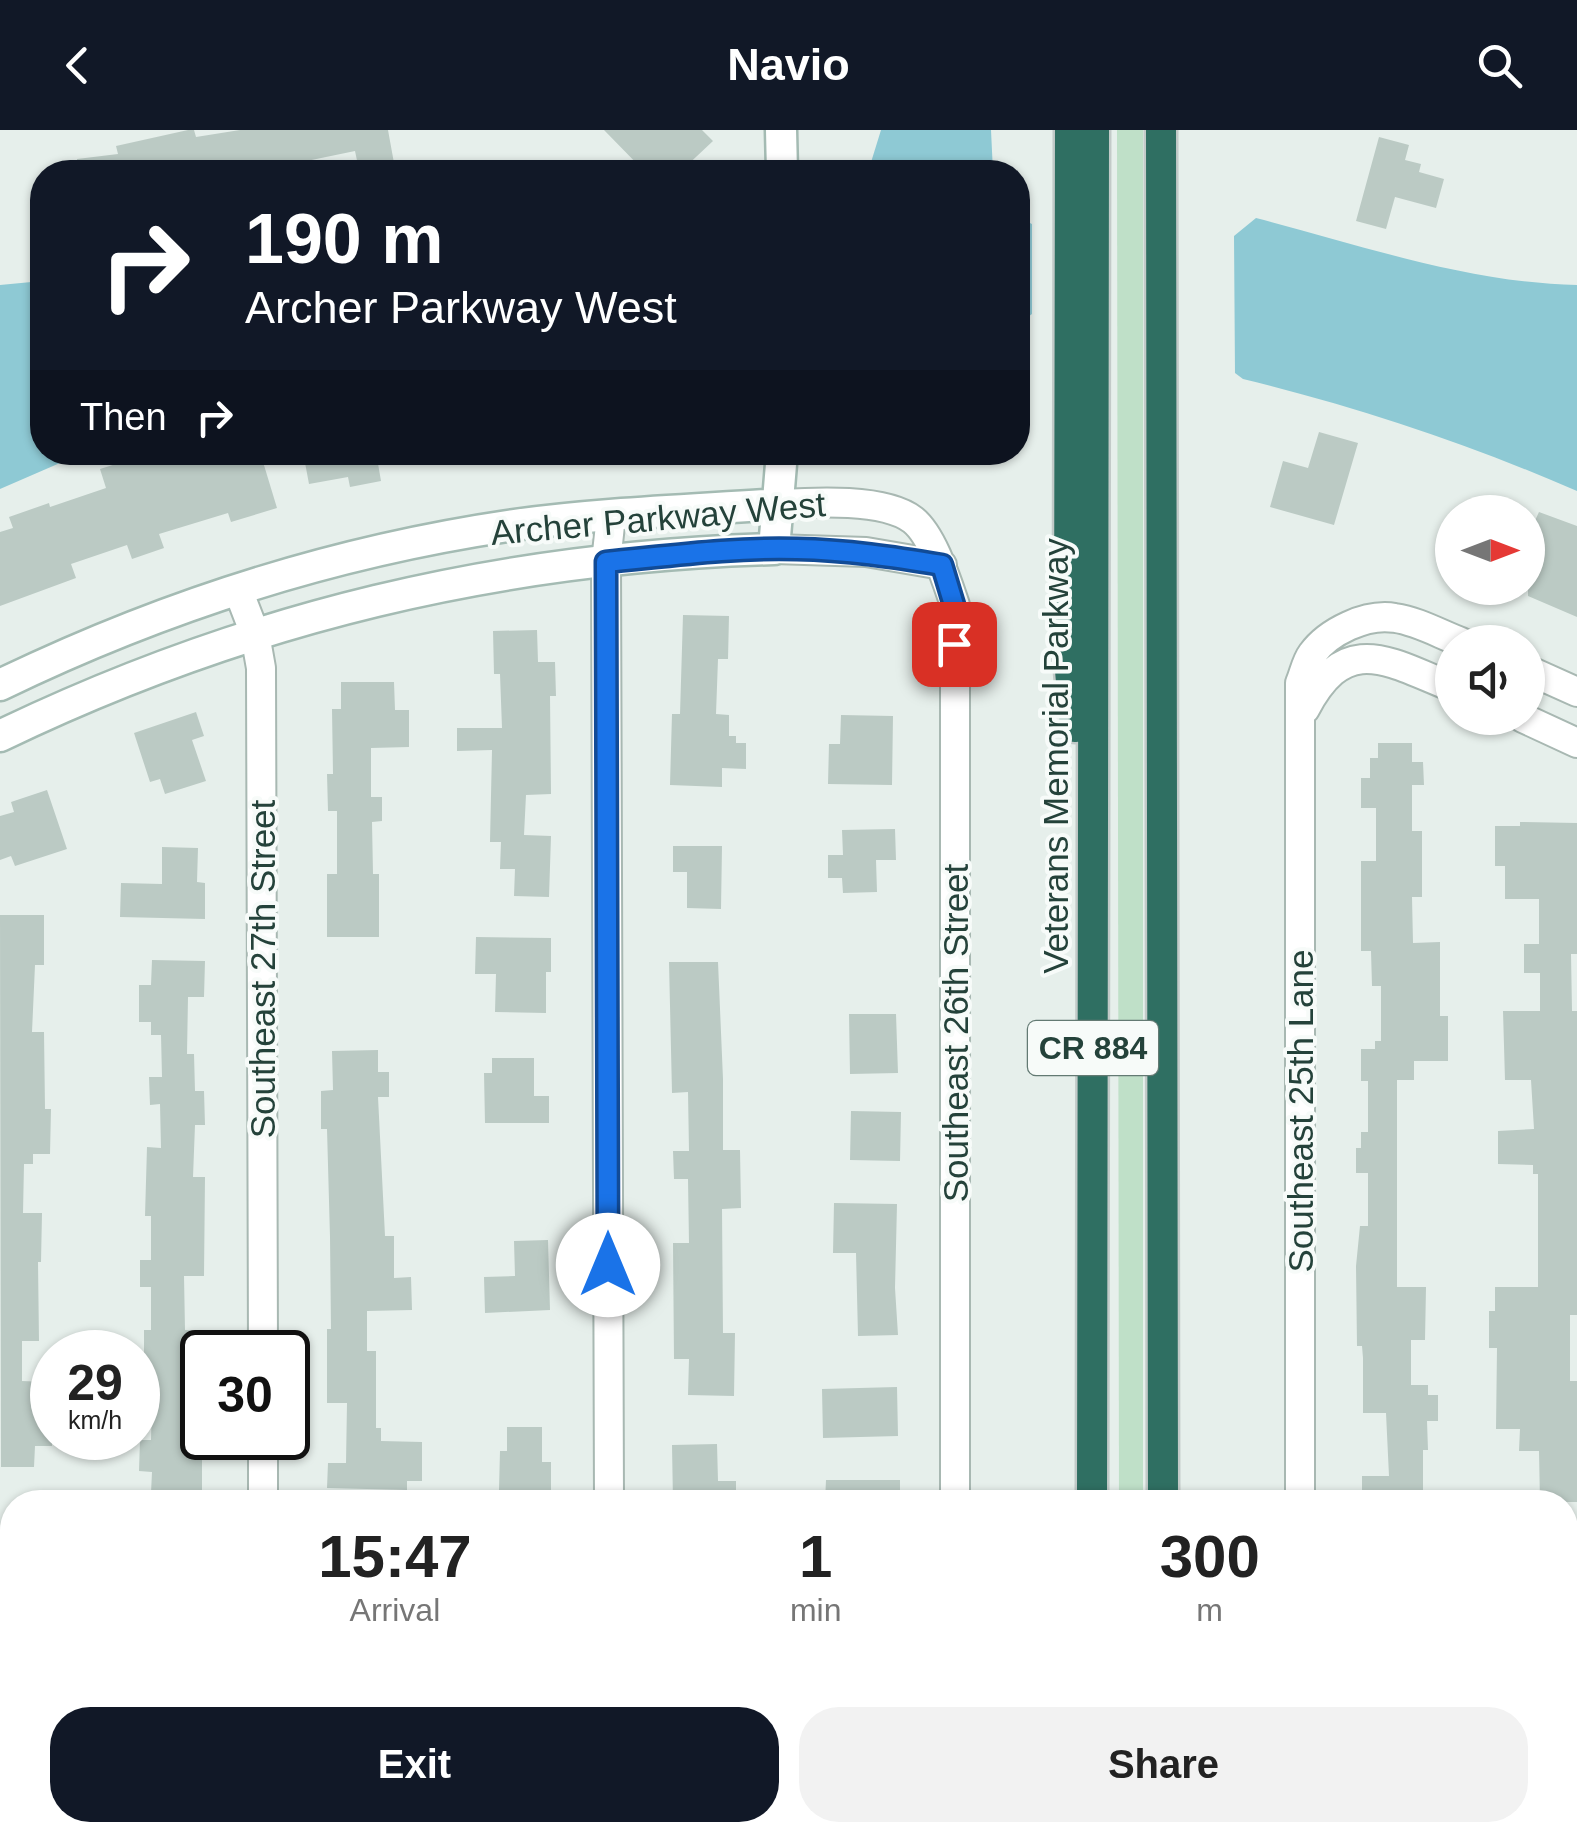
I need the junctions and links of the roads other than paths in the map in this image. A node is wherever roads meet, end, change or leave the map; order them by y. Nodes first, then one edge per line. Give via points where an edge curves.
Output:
1 (782, 130) edge
2 (1070, 130) edge
3 (1094, 130) edge
4 (1161, 130) edge
5 (782, 160) edge
6 (782, 465) edge
7 (780, 504) junction
8 (611, 516) junction
9 (774, 549) junction
10 (606, 562) junction
11 (942, 565) junction
12 (238, 590) junction
13 (1435, 632) edge
14 (254, 634) junction
15 (1545, 678) edge
16 (1435, 680) edge
17 (0, 685) edge
18 (1577, 692) edge
19 (1300, 719) junction
20 (1545, 728) edge
21 (0, 736) edge
22 (1577, 743) edge
23 (1093, 917) junction
24 (263, 1330) edge
25 (263, 1460) edge
26 (263, 1490) edge
27 (609, 1490) edge
28 (954, 1490) edge
29 (1092, 1490) edge
30 (1163, 1490) edge
31 (1300, 1490) edge

1 - 5 street
2 - 23 highway via 1069,659
3 - 23 highway, Veterans Memorial Parkway / CR 884
4 - 30 highway, CR 884
6 - 7 street
7 - 8 street, Archer Parkway West
7 - 9 street
7 - 11 street, Archer Parkway West via 853,503 913,520
8 - 10 street
8 - 12 street, Archer Parkway West via 400,546
9 - 10 street, Archer Parkway West
9 - 11 street, Archer Parkway West via 866,552
10 - 14 street, Archer Parkway West via 433,586
10 - 27 street
11 - 28 street, Southeast 26th Street via 954,605
12 - 14 street, Southeast 27th Street
12 - 17 street, Archer Parkway West
13 - 19 street, Southeast 25th Lane via 1393,617 1326,638 1309,657 1300,684
14 - 21 street, Archer Parkway West via 88,694
14 - 24 street, Southeast 27th Street via 261,668
15 - 18 street
16 - 19 street via 1383,660 1340,664
19 - 31 street, Southeast 25th Lane
20 - 22 street
23 - 29 highway, Veterans Memorial Parkway / CR 884
25 - 26 street

